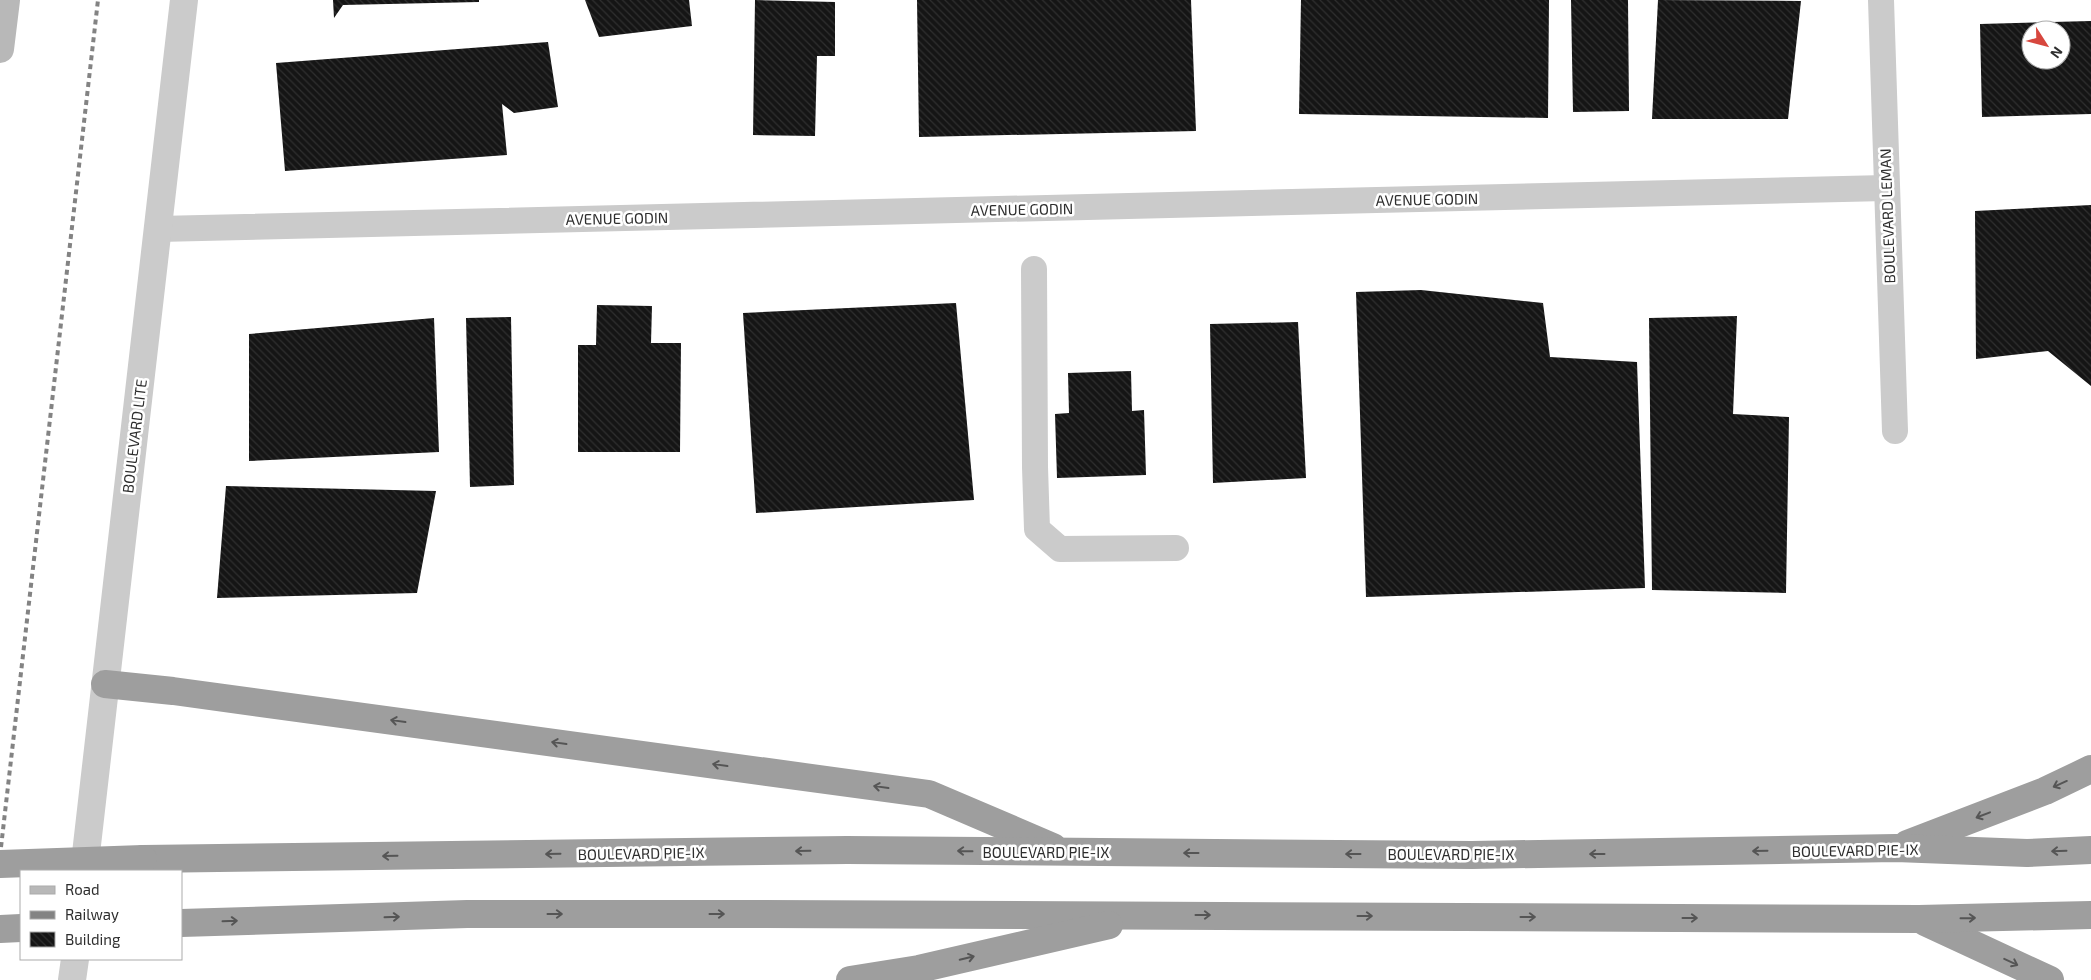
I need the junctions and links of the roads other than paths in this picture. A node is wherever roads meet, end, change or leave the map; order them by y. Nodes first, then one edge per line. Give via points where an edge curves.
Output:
1 (6, 0) edge
2 (184, 0) edge
3 (1881, 0) edge
4 (0, 49) edge
5 (1886, 188) junction
6 (158, 229) junction
7 (1034, 269) dead end
8 (1895, 432) dead end
9 (1176, 548) dead end
10 (105, 684) junction
11 (2091, 769) edge
12 (1896, 848) junction
13 (2091, 850) edge
14 (1066, 852) junction
15 (0, 864) edge
16 (84, 870) edge
17 (1154, 915) junction
18 (2091, 915) edge
19 (1919, 919) junction
20 (182, 923) edge
21 (20, 928) edge
22 (0, 929) edge
23 (75, 960) edge
24 (72, 980) edge
25 (850, 980) edge
26 (2050, 980) edge

1 - 4 main road
2 - 6 street, BOULEVARD LITE
3 - 5 street, BOULEVARD LEMAN
5 - 6 street, AVENUE GODIN
5 - 8 street, BOULEVARD LEMAN
6 - 10 street, BOULEVARD LITE
7 - 9 street via 1037,529 1060,550
14 -> 10 highway via 929,794
10 - 16 street, BOULEVARD LITE
11 -> 12 highway via 2045,791
13 -> 12 highway, BOULEVARD PIE-IX via 2027,852
12 -> 14 highway, BOULEVARD PIE-IX via 1500,855
14 -> 15 highway, BOULEVARD PIE-IX, bridge via 847,850 143,859
17 -> 19 highway
20 -> 17 highway via 467,914
25 -> 17 highway via 919,969
19 -> 18 highway
19 -> 26 highway
21 - 22 highway
23 - 24 street

